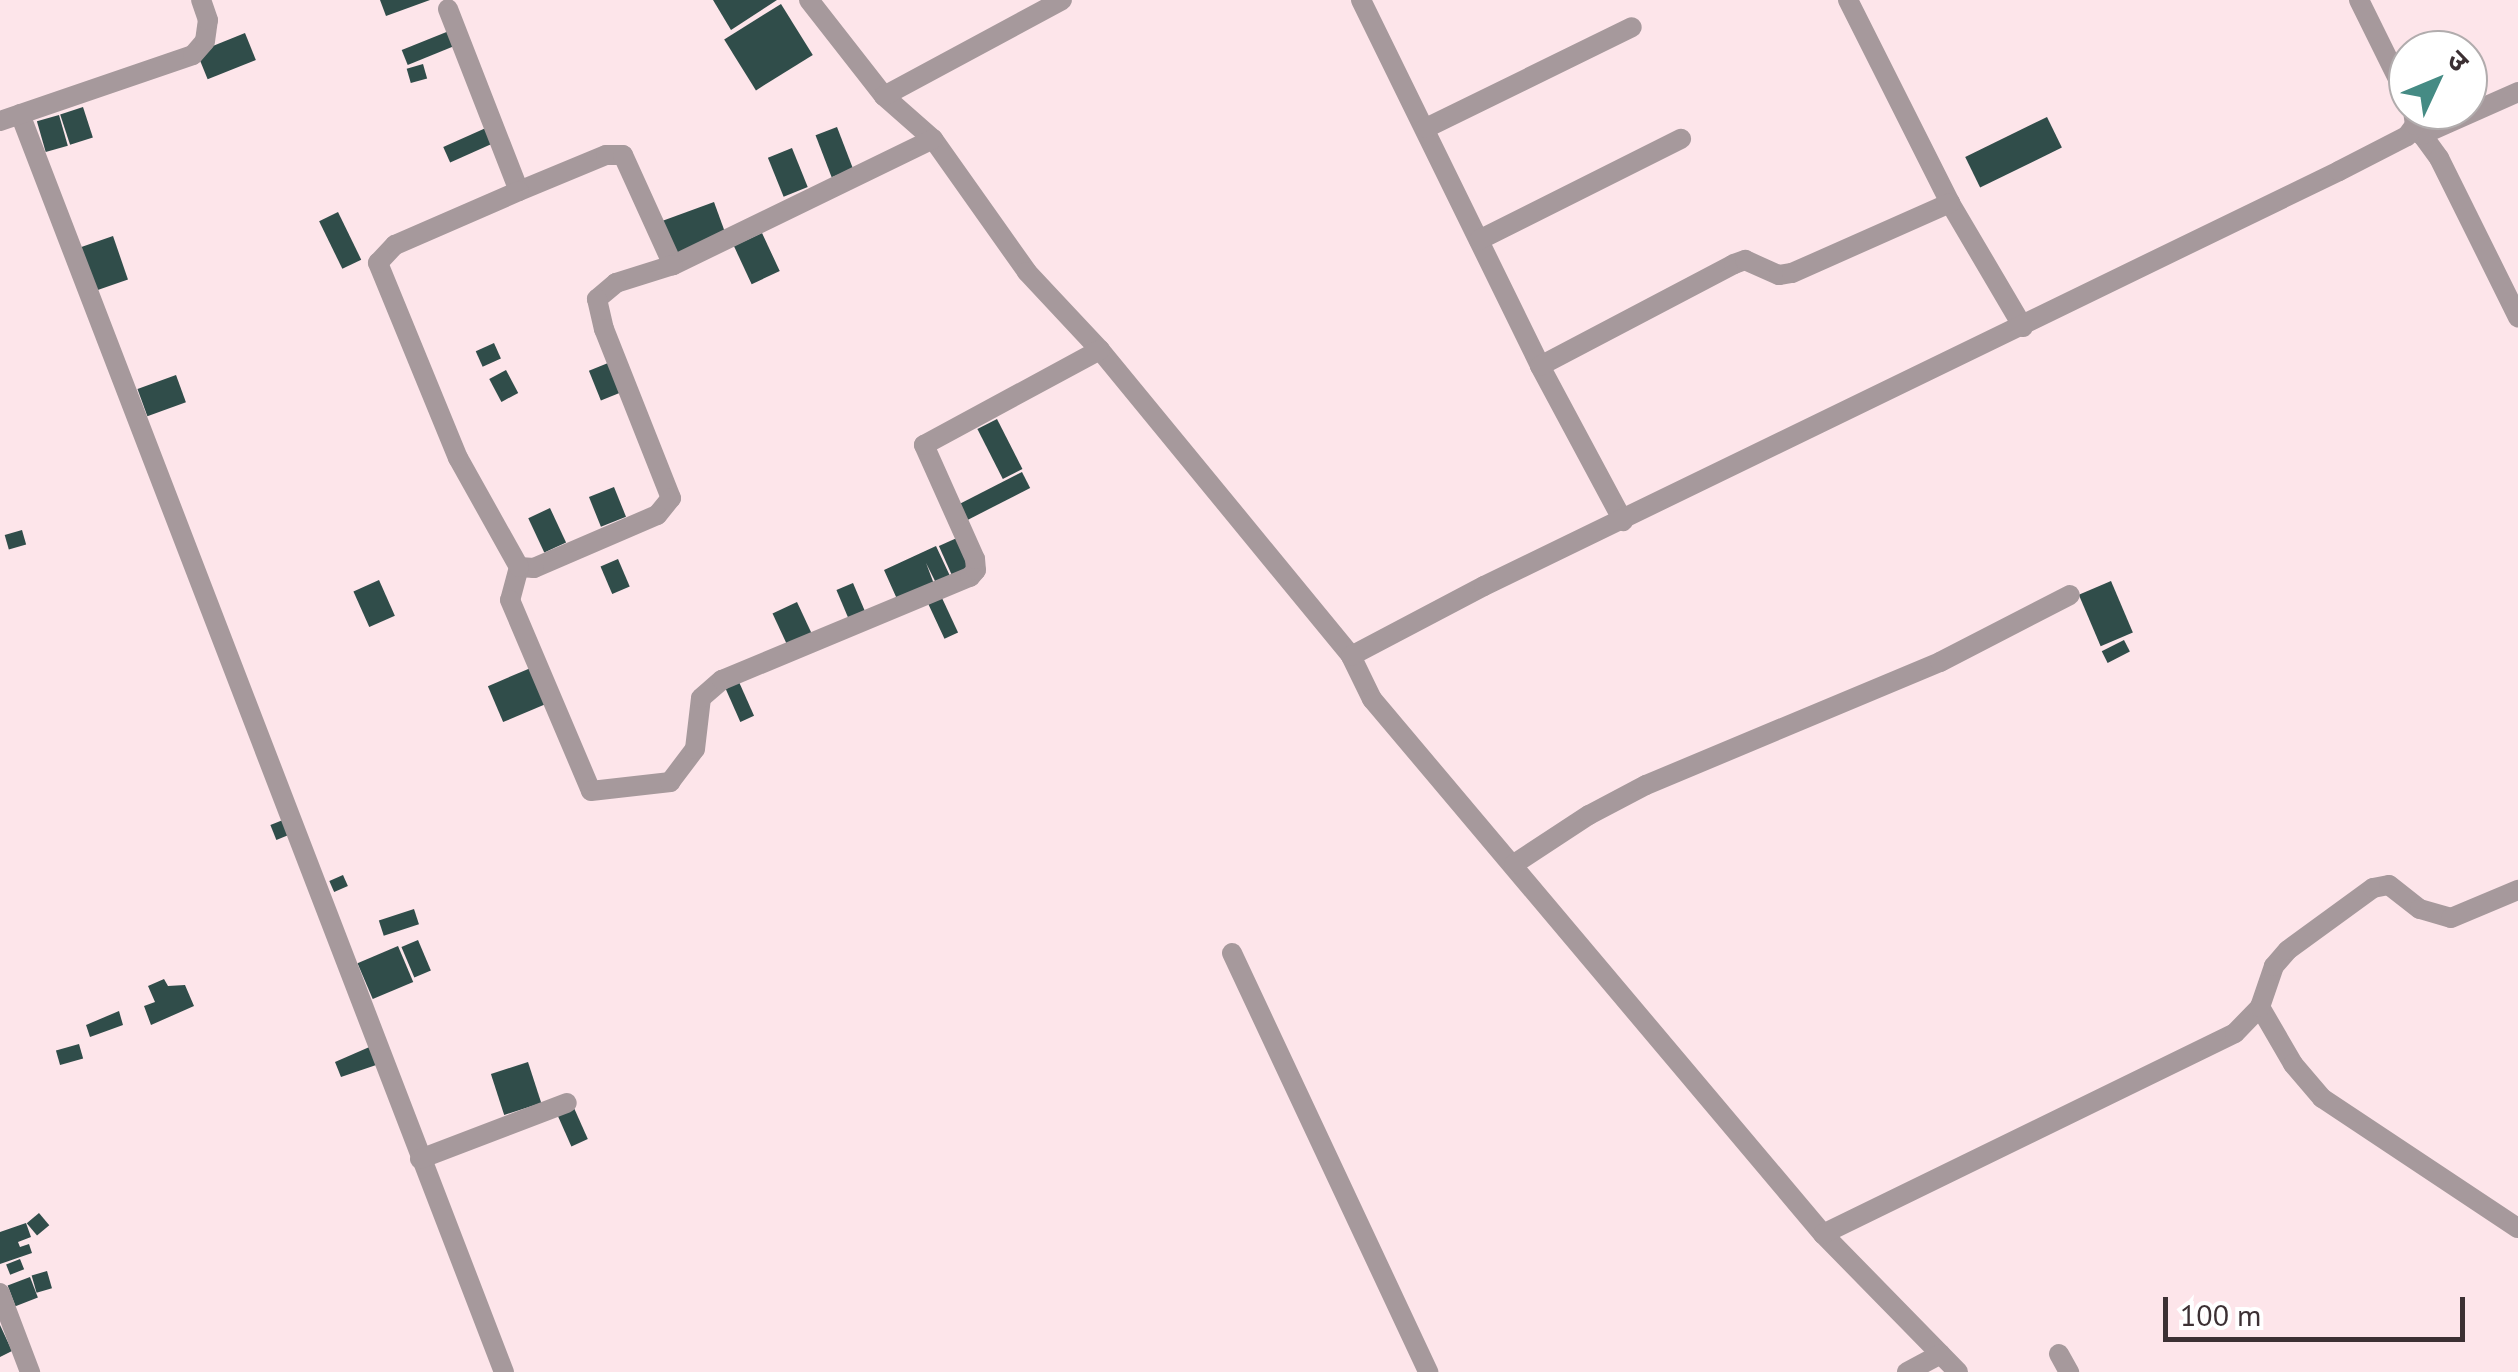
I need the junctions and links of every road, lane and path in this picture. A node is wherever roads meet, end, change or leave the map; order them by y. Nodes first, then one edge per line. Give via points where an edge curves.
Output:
1 (201, 0) edge
2 (809, 0) edge
3 (1062, 0) edge
4 (1362, 0) edge
5 (1848, 0) edge
6 (2359, 0) edge
7 (448, 9) dead end
8 (1632, 27) dead end
9 (2388, 59) edge
10 (2518, 92) edge
11 (884, 96) junction
12 (2488, 101) edge
13 (10, 117) edge
14 (1426, 128) junction
15 (2411, 130) edge
16 (2420, 130) edge
17 (933, 139) junction
18 (1681, 139) dead end
19 (519, 192) junction
20 (1950, 203) junction
21 (1479, 240) junction
22 (673, 265) junction
23 (2518, 318) edge
24 (2023, 327) junction
25 (1100, 350) junction
26 (1540, 366) junction
27 (1623, 521) junction
28 (518, 566) junction
29 (2070, 595) dead end
30 (1352, 656) junction
31 (1514, 864) junction
32 (2518, 890) edge
33 (1232, 953) dead end
34 (2260, 1006) junction
35 (566, 1102) dead end
36 (420, 1159) junction
37 (2518, 1228) edge
38 (1823, 1234) junction
39 (0, 1295) edge
40 (1940, 1354) junction
41 (30, 1372) edge
42 (504, 1372) edge
43 (1428, 1372) edge
44 (1908, 1372) edge
45 (1958, 1372) edge

1 - 13 street via 205,41 192,55
2 - 11 street
3 - 11 street
4 - 14 street
5 - 20 street
6 - 9 street
7 - 19 street
8 - 14 street
10 - 12 street
11 - 17 street
13 - 36 street
14 - 21 street
15 - 24 street
16 - 23 street
17 - 22 street
17 - 25 street via 1027,272
18 - 21 street
19 - 22 street via 606,155 623,155
19 - 28 street via 395,245 378,263 458,458
20 - 24 street
20 - 26 street via 1792,274 1745,260 1734,264
21 - 26 street
22 - 28 street via 616,282 597,299 668,483 667,508 534,568
24 - 27 street
25 - 28 street via 924,445 975,559 970,577 708,688 695,749 670,782 591,792 515,620 510,600
25 - 30 street
26 - 27 street
27 - 30 street
29 - 31 street via 1940,662 1646,785
30 - 31 street via 1372,699
31 - 38 street
32 - 34 street via 2451,918 2420,909 2390,885 2374,888 2288,950 2274,966
33 - 43 street
34 - 37 street via 2293,1064 2322,1098
34 - 38 street via 2234,1033
35 - 36 street
36 - 42 street
38 - 40 street
39 - 41 street
40 - 44 street
40 - 45 street

